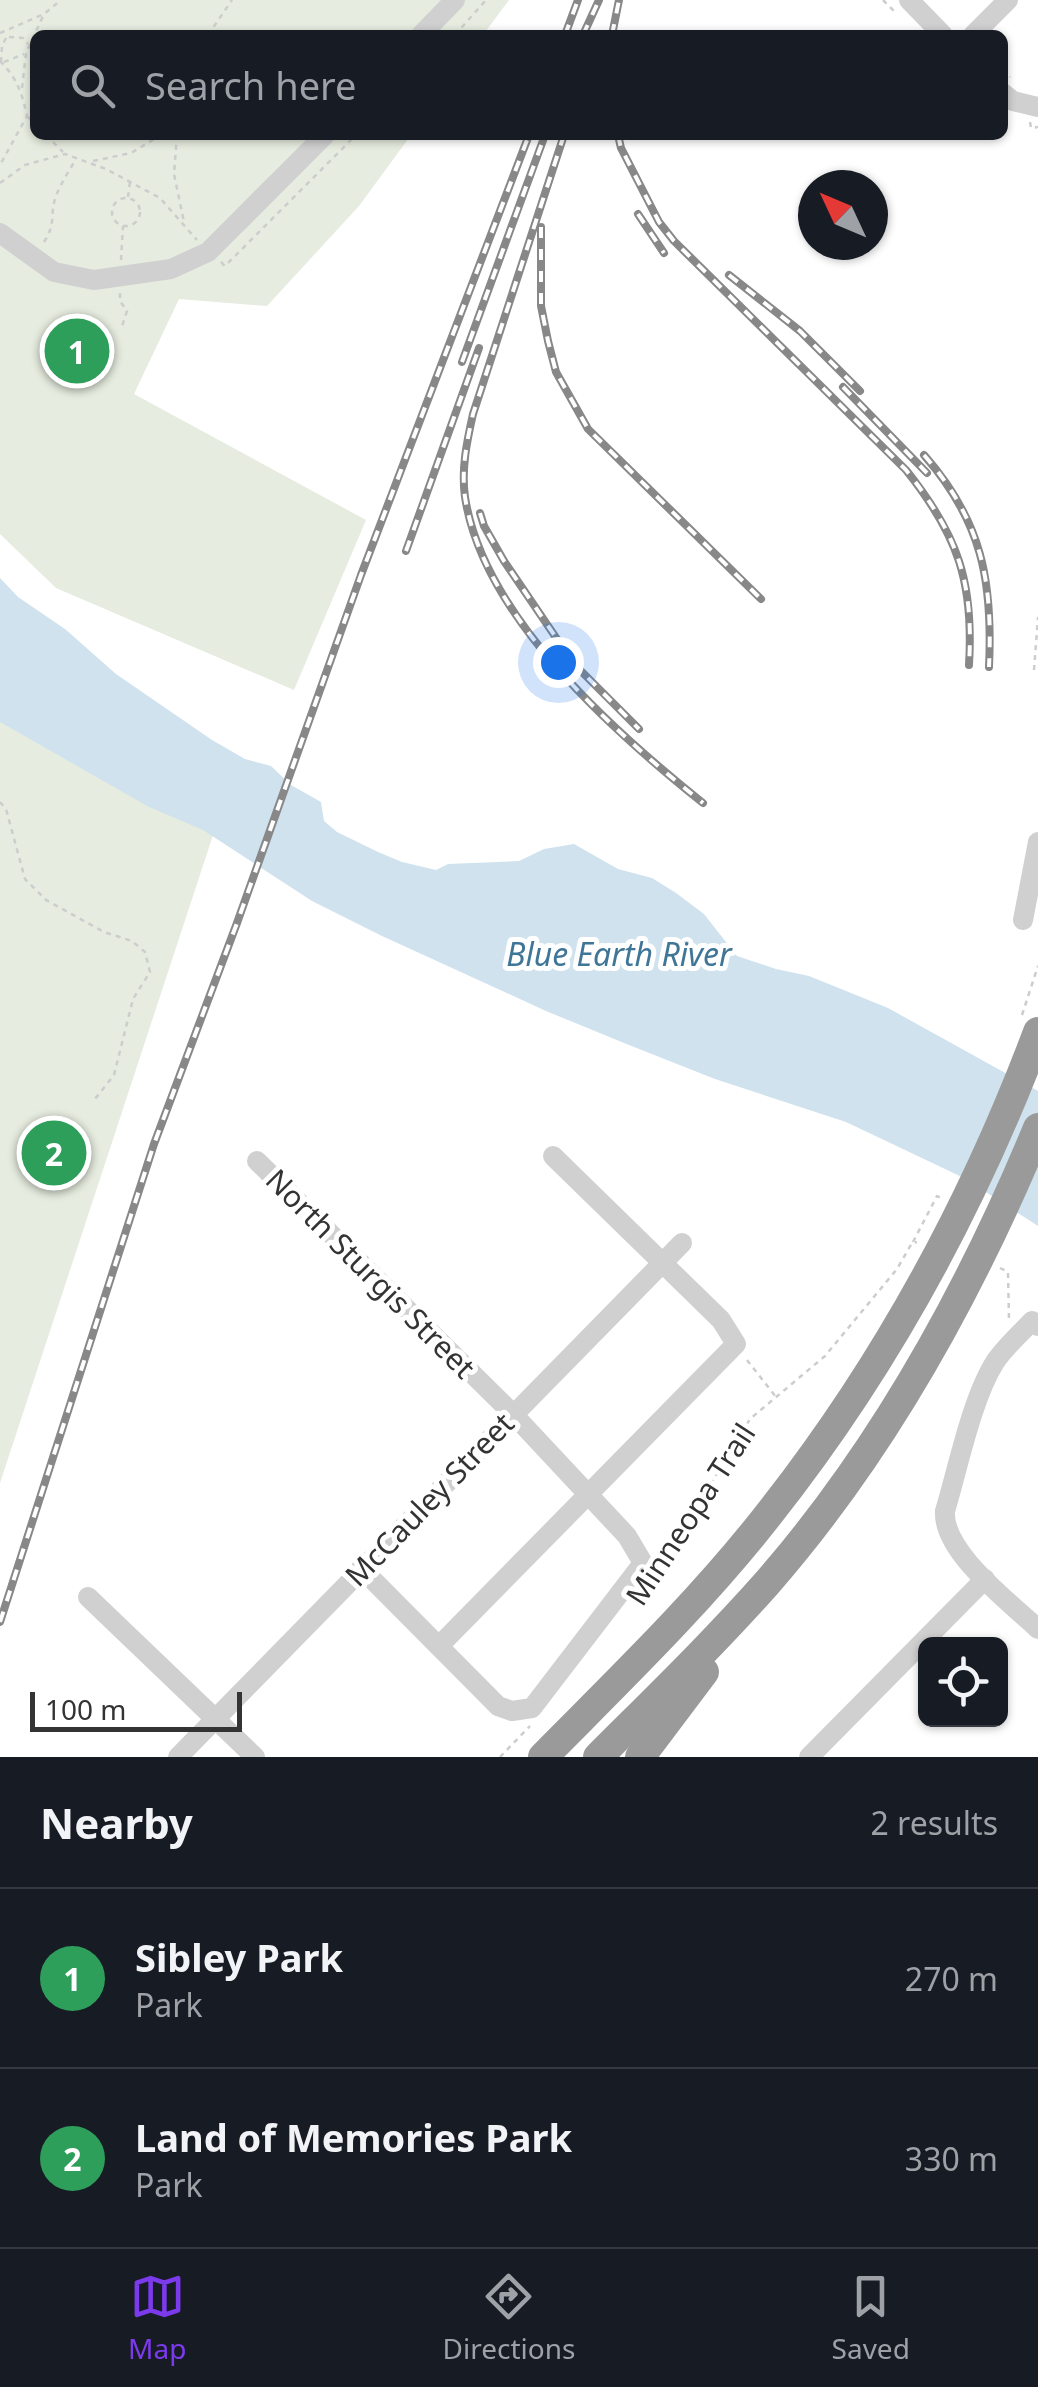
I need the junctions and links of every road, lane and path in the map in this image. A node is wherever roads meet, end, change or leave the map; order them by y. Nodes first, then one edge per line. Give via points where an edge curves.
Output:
1 (61, 0) edge
2 (232, 0) edge
3 (486, 0) edge
4 (908, 0) edge
5 (1008, 0) edge
6 (444, 4) edge
7 (44, 14) junction
8 (36, 30) edge
9 (211, 30) edge
10 (425, 30) edge
11 (459, 30) edge
12 (938, 30) edge
13 (978, 30) edge
14 (0, 33) edge
15 (8, 35) junction
16 (29, 45) joint
17 (26, 54) junction
18 (1, 62) edge
19 (1008, 87) edge
20 (22, 93) junction
21 (1038, 107) edge
22 (28, 116) junction
23 (30, 118) edge
24 (51, 140) edge
25 (153, 140) edge
26 (177, 140) edge
27 (320, 140) edge
28 (351, 140) edge
29 (65, 154) junction
30 (77, 158) junction
31 (88, 162) junction
32 (0, 165) edge
33 (130, 180) junction
34 (0, 183) edge
35 (128, 198) junction
36 (184, 224) junction
37 (0, 232) edge
38 (208, 252) junction
39 (33, 258) junction
40 (1038, 617) edge
41 (1034, 670) dead end
42 (0, 802) edge
43 (1038, 842) edge
44 (1023, 920) dead end
45 (1038, 1032) edge
46 (95, 1099) dead end
47 (1038, 1128) edge
48 (553, 1156) dead end
49 (258, 1162) dead end
50 (937, 1196) dead end
51 (938, 1237) junction
52 (682, 1243) dead end
53 (912, 1244) junction
54 (662, 1261) junction
55 (991, 1261) junction
56 (1008, 1308) dead end
57 (1035, 1323) edge
58 (758, 1374) dead end
59 (777, 1398) junction
60 (512, 1413) junction
61 (587, 1495) junction
62 (361, 1568) junction
63 (648, 1571) junction
64 (985, 1579) junction
65 (768, 1582) junction
66 (88, 1598) dead end
67 (1038, 1629) edge
68 (439, 1646) junction
69 (532, 1716) junction
70 (217, 1719) junction
71 (554, 1755) edge
72 (178, 1757) edge
73 (255, 1757) edge
74 (500, 1757) edge
75 (598, 1757) edge
76 (640, 1757) edge
77 (810, 1757) edge

1 - 7 path
2 - 9 path
3 - 11 path
4 - 12 street
5 - 13 street
6 - 10 street
7 - 8 path
7 - 15 path
14 - 15 path
15 - 16 path
15 - 18 path
16 - 17 path
17 - 18 path
17 - 20 path
18 - 20 path
19 - 21 street via 1013,101
20 - 22 path
22 - 23 path
22 - 32 path
24 - 29 path
25 - 31 path via 131,153
26 - 36 path via 174,174
27 - 38 street
28 - 38 path via 226,266
29 - 30 path
29 - 34 path via 25,165
30 - 31 path
30 - 39 path via 57,192 53,227
31 - 33 path
33 - 35 path
33 - 36 path
35 - 35 path via 140,214 124,226 112,207
36 - 38 path
37 - 39 street
38 - 39 street via 171,269 94,280 54,272
40 - 41 path
42 - 46 path via 25,880 46,900 145,952 150,972 134,999 114,1076
43 - 44 street
45 - 51 highway via 986,1160
47 - 55 highway
48 - 54 street
49 - 60 street, North Sturgis Street
50 - 53 path, Minneopa Trail
51 - 53 path
51 - 71 highway via 892,1338 812,1458
52 - 54 street, McCauley Street
53 - 59 path, Minneopa Trail via 825,1356
54 - 60 street, McCauley Street
54 - 61 street via 736,1344
55 - 56 path via 1008,1272
55 - 65 highway via 878,1436
57 - 64 street via 984,1382 945,1511 948,1534
58 - 59 path
59 - 63 path, Minneopa Trail via 750,1418
60 - 61 street, North Sturgis Street
60 - 62 street, McCauley Street
61 - 63 street, North Sturgis Street via 627,1536
61 - 68 street
62 - 68 street
62 - 70 street, McCauley Street
63 - 69 street
64 - 67 street
64 - 77 street
65 - 75 highway
65 - 76 highway
66 - 70 street
68 - 69 street via 498,1706
69 - 74 path
70 - 72 street, McCauley Street
70 - 73 street

